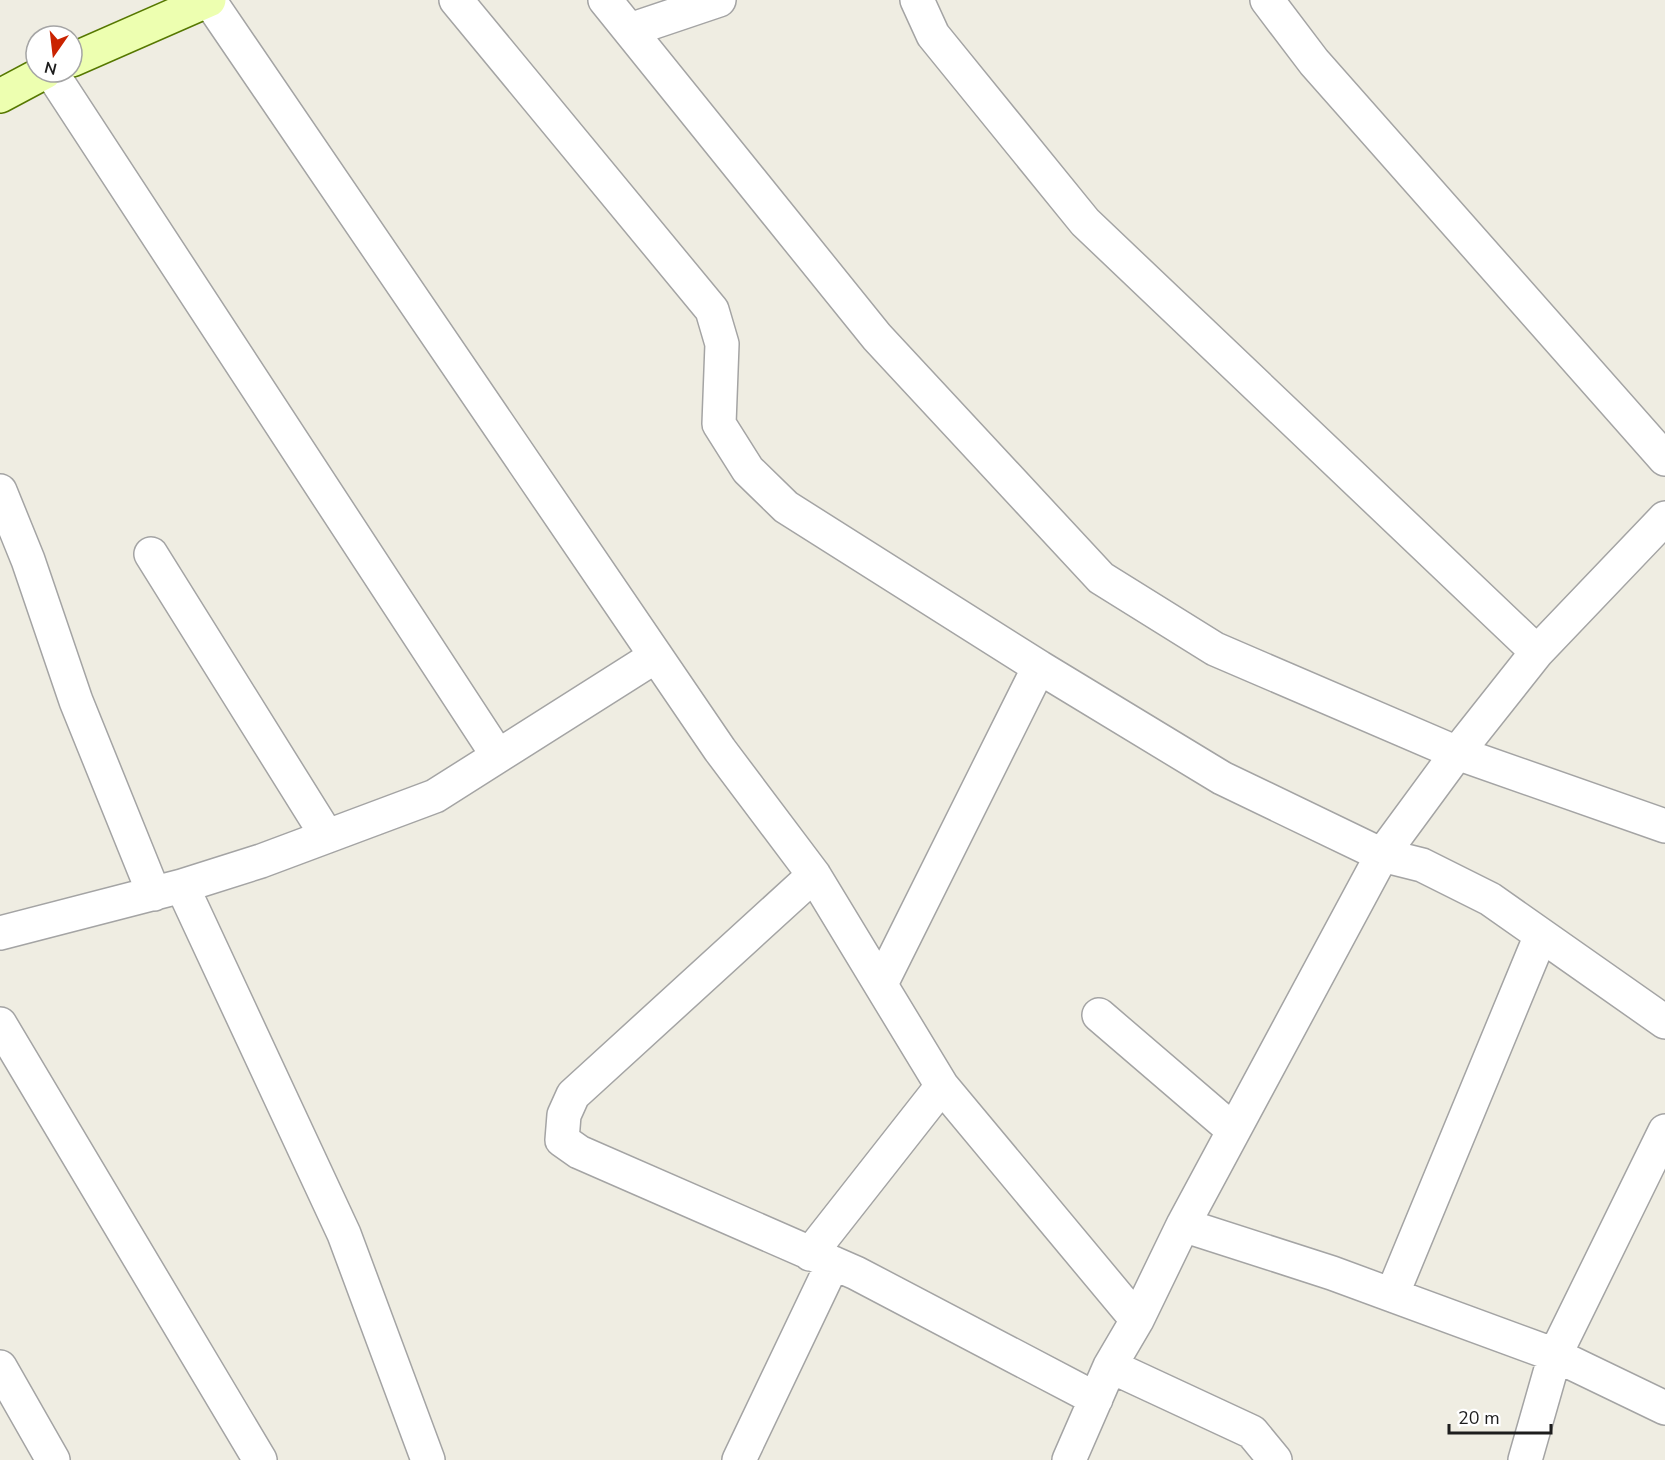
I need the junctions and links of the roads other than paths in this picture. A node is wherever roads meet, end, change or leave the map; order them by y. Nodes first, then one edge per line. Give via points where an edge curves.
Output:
1 (209, 0) edge
2 (456, 0) edge
3 (604, 0) edge
4 (719, 0) edge
5 (917, 0) edge
6 (1267, 0) edge
7 (630, 30) junction
8 (84, 55) edge
9 (24, 83) edge
10 (59, 84) edge
11 (0, 96) edge
12 (1665, 459) edge
13 (0, 491) edge
14 (1665, 518) edge
15 (151, 554) dead end
16 (1537, 652) junction
17 (656, 656) junction
18 (1039, 667) junction
19 (1457, 753) junction
20 (498, 756) junction
21 (1665, 826) edge
22 (327, 836) junction
23 (1382, 855) junction
24 (813, 875) junction
25 (168, 890) junction
26 (2, 926) edge
27 (1541, 935) junction
28 (881, 984) junction
29 (1099, 1015) dead end
30 (1665, 1023) edge
31 (0, 1024) edge
32 (942, 1086) junction
33 (1233, 1130) junction
34 (1665, 1131) edge
35 (1183, 1225) junction
36 (822, 1259) junction
37 (1392, 1295) junction
38 (1137, 1320) junction
39 (1555, 1355) junction
40 (1110, 1366) junction
41 (0, 1367) edge
42 (1096, 1399) junction
43 (1665, 1407) edge
44 (53, 1460) edge
45 (260, 1460) edge
46 (428, 1460) edge
47 (739, 1460) edge
48 (1069, 1460) edge
49 (1275, 1460) edge
50 (1524, 1460) edge

1 - 8 street
1 - 17 street
2 - 18 street via 712,310 722,344 719,424 748,470 786,507
3 - 7 street
4 - 7 street
5 - 16 street via 933,35 1084,222
6 - 12 street via 1314,62
7 - 19 street via 877,337 1101,578 1215,649
9 - 11 street
10 - 20 street
13 - 25 street via 76,701
14 - 16 street
15 - 22 street
16 - 19 street
17 - 20 street
17 - 24 street
18 - 23 street via 1222,778
18 - 28 street
19 - 21 street
19 - 23 street
20 - 22 street via 435,796
22 - 25 street
23 - 27 street via 1422,865 1490,899
23 - 33 street
24 - 28 street
24 - 36 street via 573,1095 564,1115 562,1140 579,1152
25 - 26 street
25 - 46 street via 344,1234
27 - 30 street
27 - 37 street
28 - 32 street
29 - 33 street
31 - 45 street
32 - 36 street
32 - 38 street
33 - 35 street
34 - 39 street
35 - 37 street
35 - 38 street
36 - 42 street via 856,1273
36 - 47 street
37 - 39 street
38 - 40 street
39 - 43 street
39 - 50 street
40 - 42 street
40 - 49 street via 1252,1432
41 - 44 street
42 - 48 street

